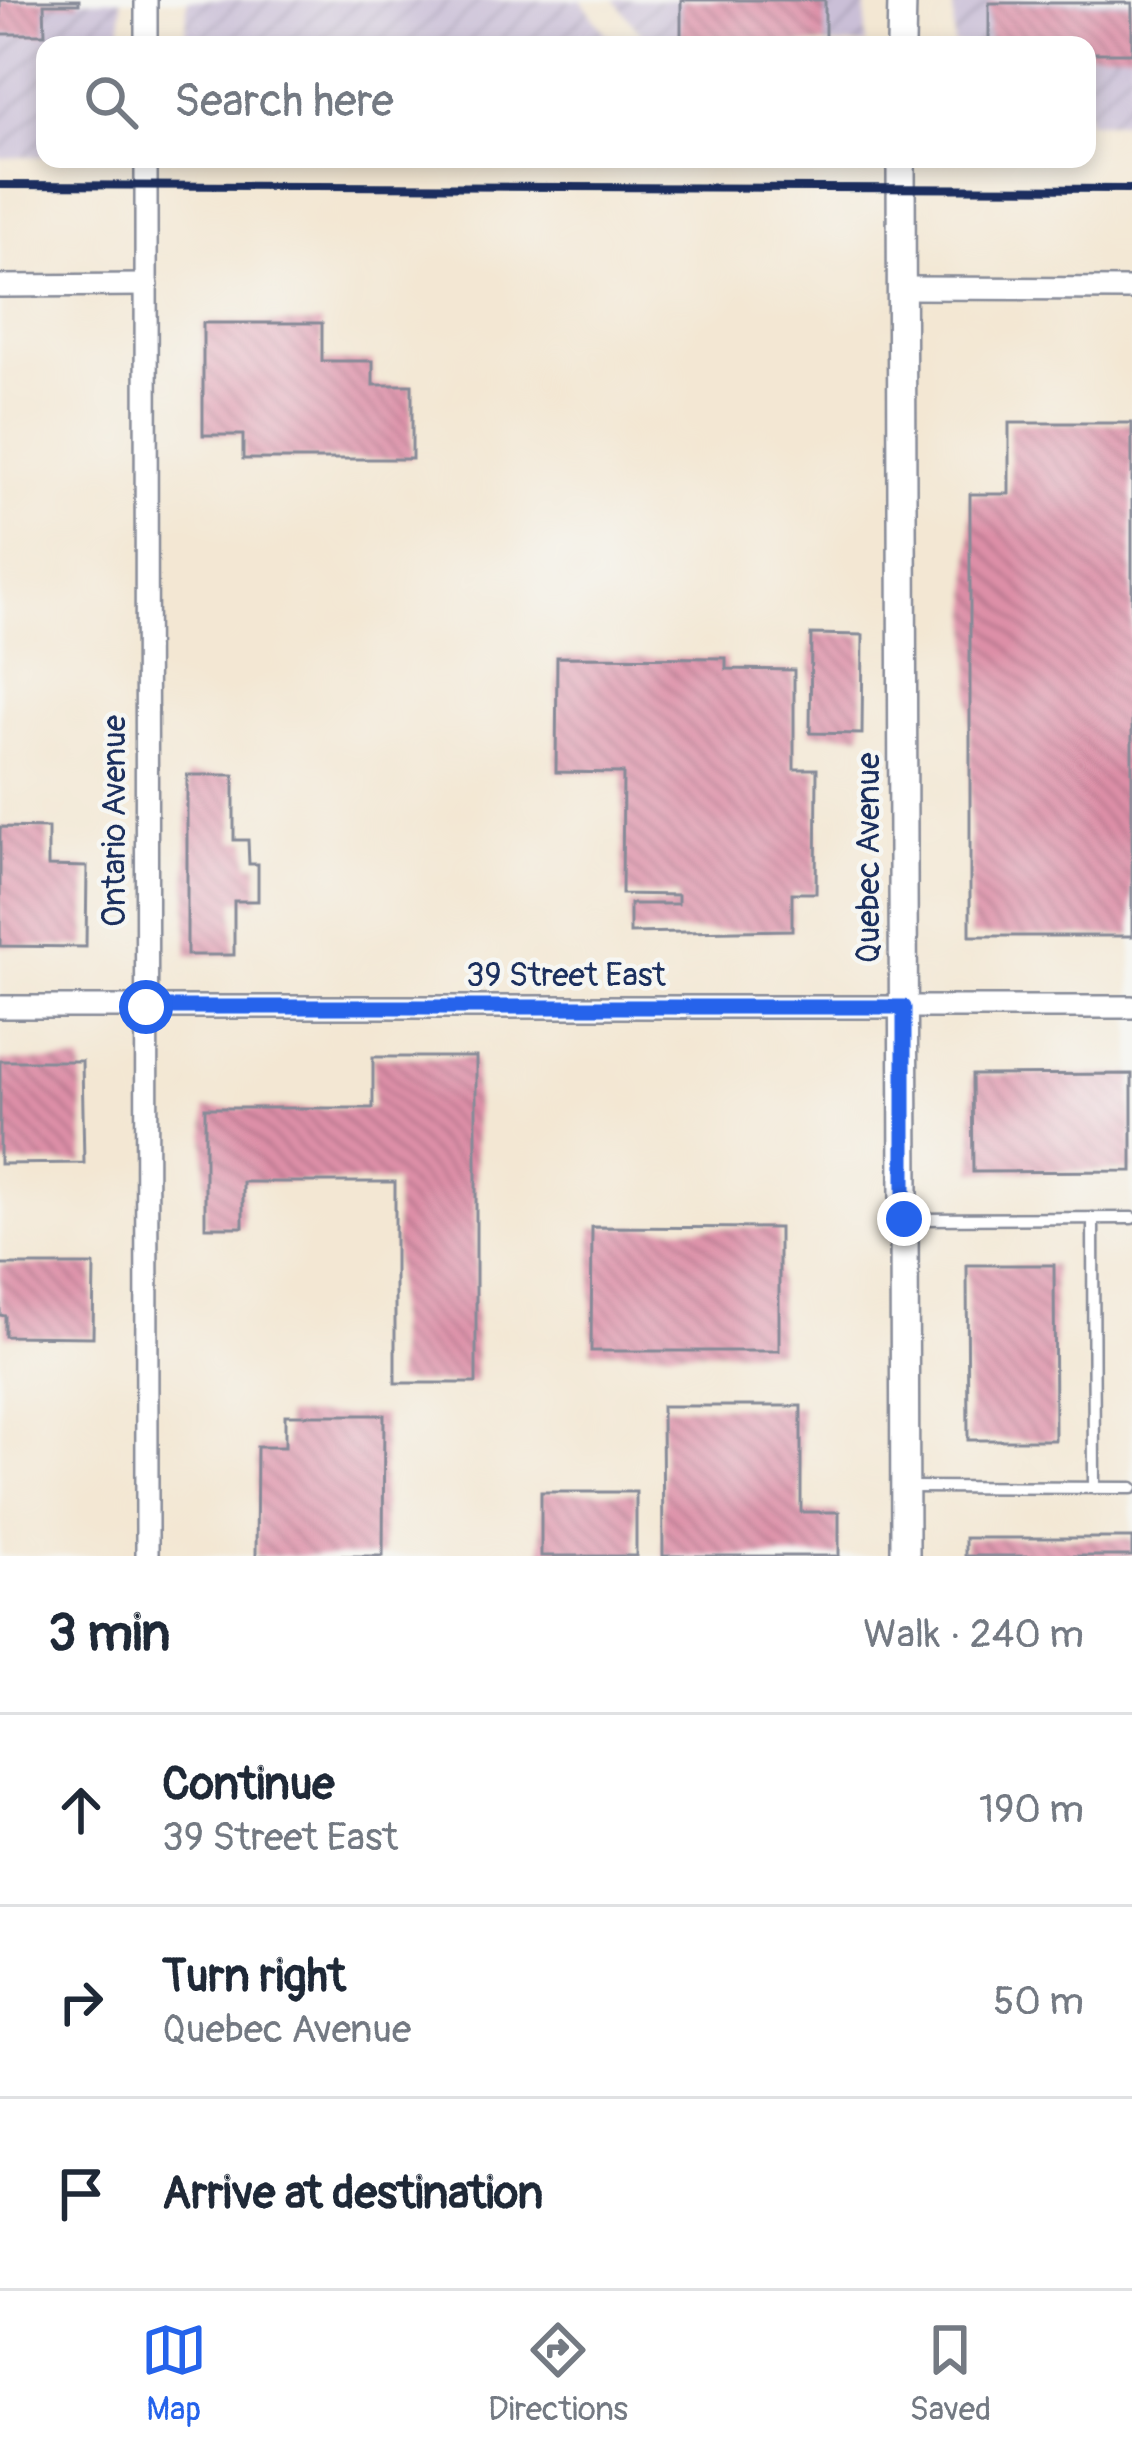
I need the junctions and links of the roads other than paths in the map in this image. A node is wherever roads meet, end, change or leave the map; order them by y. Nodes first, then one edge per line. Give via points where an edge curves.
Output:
1 (146, 0) edge
2 (902, 0) edge
3 (146, 36) edge
4 (901, 36) edge
5 (146, 168) edge
6 (901, 168) edge
7 (147, 285) junction
8 (0, 286) edge
9 (901, 288) junction
10 (1132, 289) edge
11 (0, 1007) edge
12 (146, 1007) junction
13 (904, 1007) junction
14 (1132, 1007) edge
15 (1093, 1218) junction
16 (1132, 1218) edge
17 (904, 1219) junction
18 (904, 1486) junction
19 (1094, 1488) junction
20 (1132, 1488) edge
21 (147, 1556) edge
22 (905, 1556) edge

1 - 3 street
2 - 4 street
5 - 7 street, Ontario Avenue
6 - 9 street, Quebec Avenue
7 - 8 street
7 - 12 street, Ontario Avenue
9 - 10 street
9 - 13 street, Quebec Avenue
11 - 12 street, 39 Street East
12 - 13 street, 39 Street East
12 - 21 street, Ontario Avenue
13 - 14 street, 39 Street East
13 - 17 street, Quebec Avenue
15 - 16 lane
15 - 17 lane
15 - 19 lane
17 - 18 street, Quebec Avenue
18 - 19 lane
18 - 22 street, Quebec Avenue
19 - 20 lane

